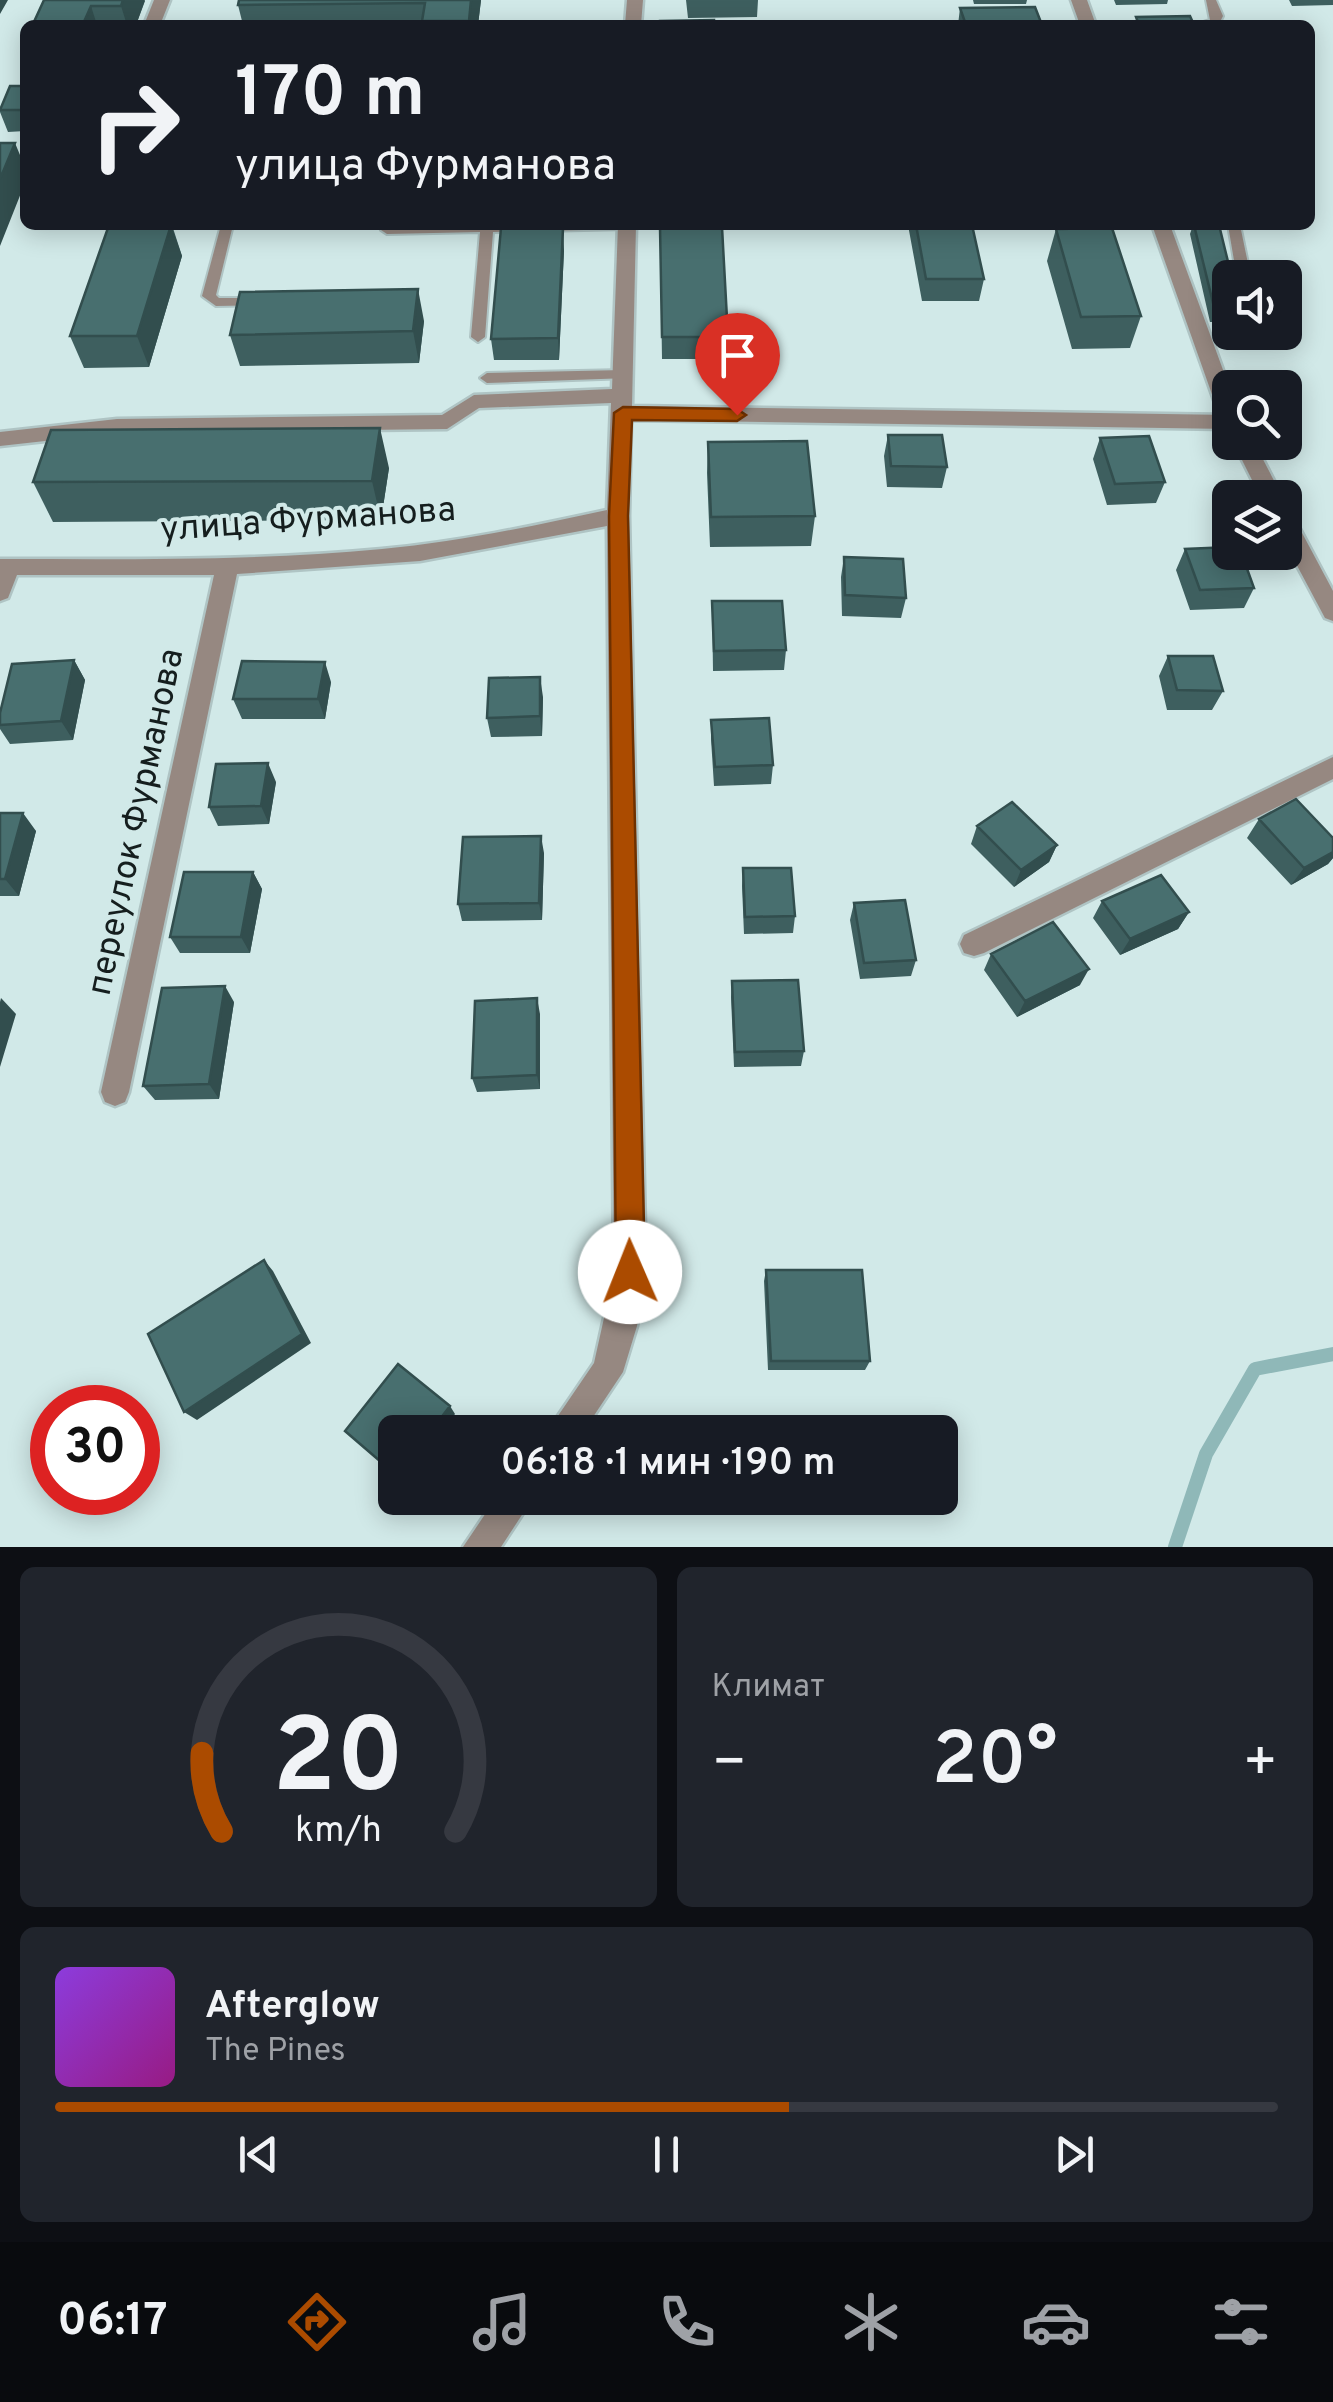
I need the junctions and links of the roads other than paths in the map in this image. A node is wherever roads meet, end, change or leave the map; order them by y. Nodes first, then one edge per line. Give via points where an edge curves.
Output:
1 (226, 230) edge
2 (487, 230) edge
3 (627, 230) edge
4 (1162, 230) edge
5 (1235, 230) edge
6 (1241, 260) edge
7 (282, 302) edge
8 (478, 337) dead end
9 (1212, 370) edge
10 (487, 378) dead end
11 (623, 395) junction
12 (1212, 419) edge
13 (0, 439) edge
14 (618, 516) junction
15 (1302, 554) edge
16 (4, 567) edge
17 (227, 567) junction
18 (0, 592) edge
19 (1333, 612) edge
20 (1333, 767) edge
21 (974, 944) dead end
22 (115, 1092) dead end
23 (575, 1415) edge
24 (504, 1515) edge
25 (480, 1547) edge

1 - 7 lane via 209,296 228,303
2 - 8 lane
3 - 11 street
4 - 9 street
5 - 6 lane
10 - 11 lane
11 - 12 street
11 - 13 street via 484,400 447,422 117,426
11 - 14 street
14 - 17 street, улица Фурманова via 356,560
14 - 23 street via 630,1272 607,1372
15 - 19 street
16 - 17 street, улица Фурманова
16 - 18 street
17 - 22 street, переулок Фурманова
20 - 21 street
24 - 25 street

